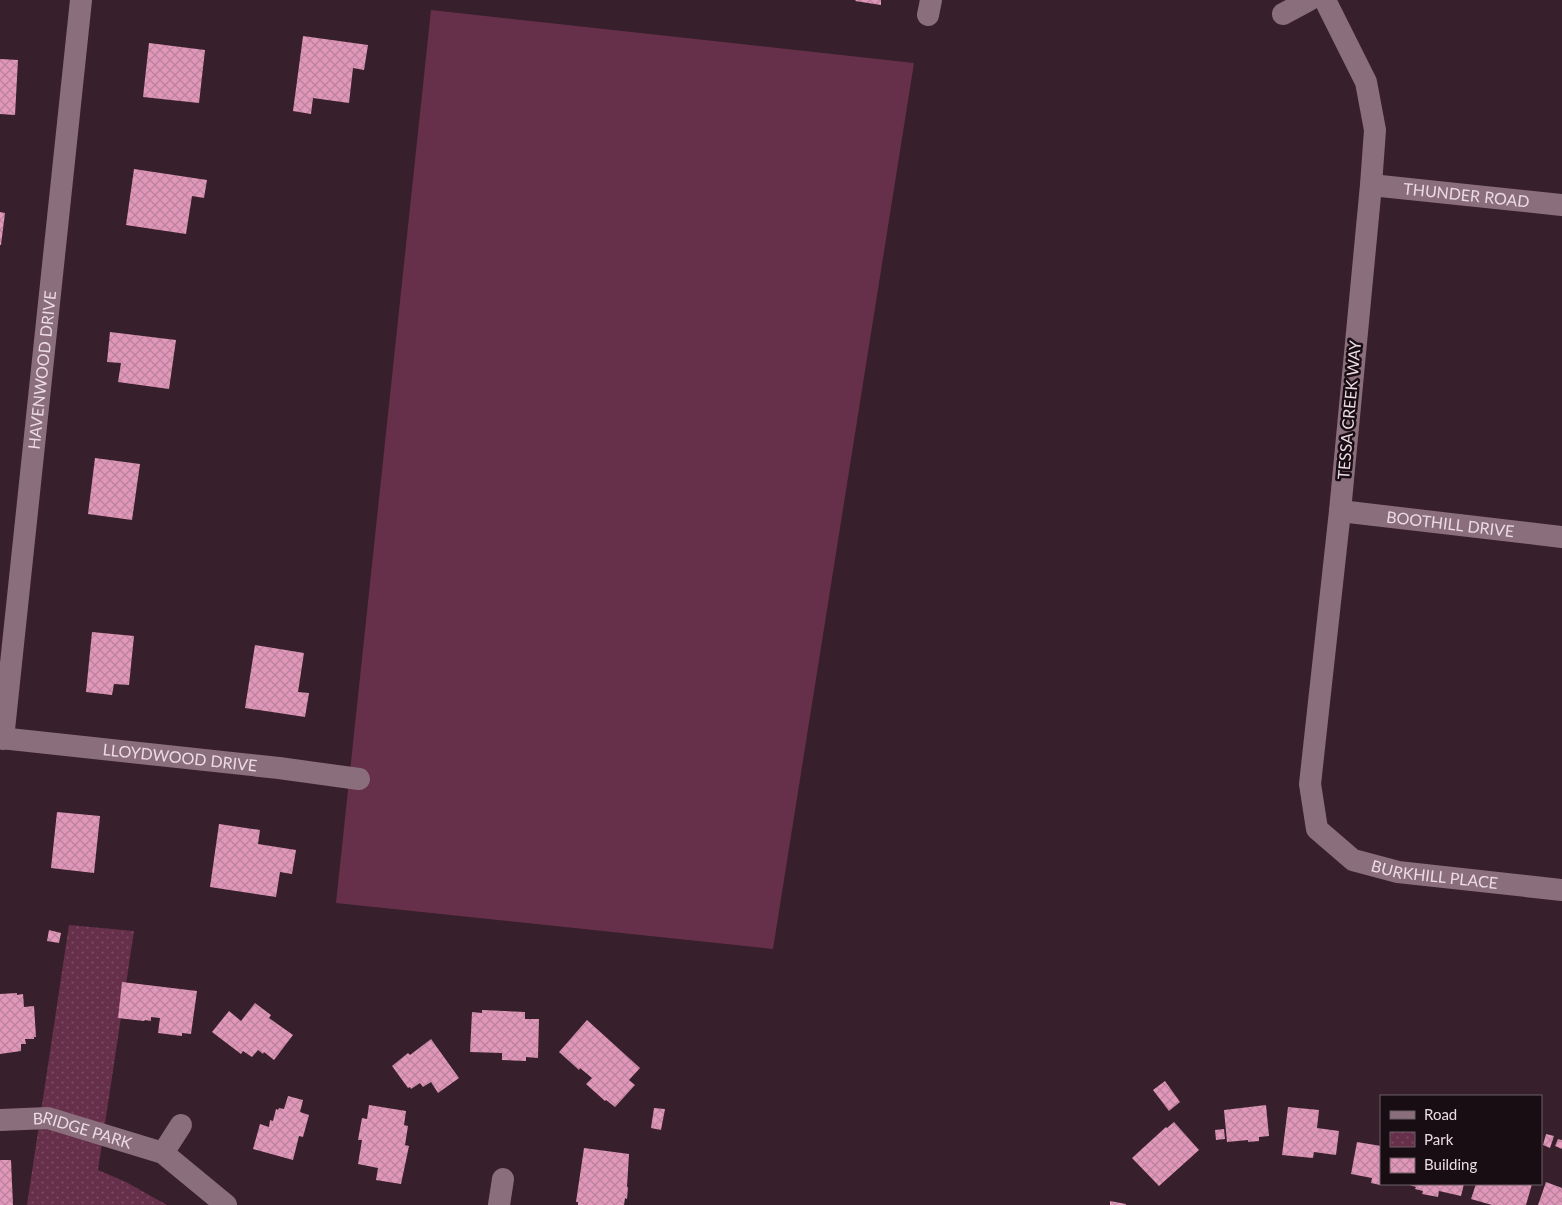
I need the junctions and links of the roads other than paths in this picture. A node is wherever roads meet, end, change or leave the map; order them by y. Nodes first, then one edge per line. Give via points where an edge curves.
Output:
1 (81, 0) edge
2 (1309, 0) edge
3 (1325, 0) edge
4 (1283, 14) dead end
5 (1371, 185) junction
6 (1562, 205) edge
7 (1340, 511) junction
8 (1562, 537) edge
9 (1, 738) edge
10 (359, 779) dead end
11 (1317, 829) joint
12 (1562, 890) edge
13 (0, 1120) edge
14 (181, 1125) dead end
15 (163, 1153) junction
16 (504, 1179) dead end
17 (226, 1205) edge
18 (499, 1205) edge

1 - 9 street, HAVENWOOD DRIVE
2 - 4 street
3 - 5 street, TESSA CREEK WAY via 1366,82 1374,130
5 - 6 street, THUNDER ROAD
5 - 7 street, TESSA CREEK WAY
7 - 8 street, BOOTHILL DRIVE
7 - 11 street, TESSA CREEK WAY via 1310,784
9 - 10 street, LLOYDWOOD DRIVE
11 - 12 street, BURKHILL PLACE via 1353,860 1398,872
13 - 15 street, BRIDGE PARK via 48,1118
14 - 15 street
15 - 17 street, BRIDGE PARK
16 - 18 street

